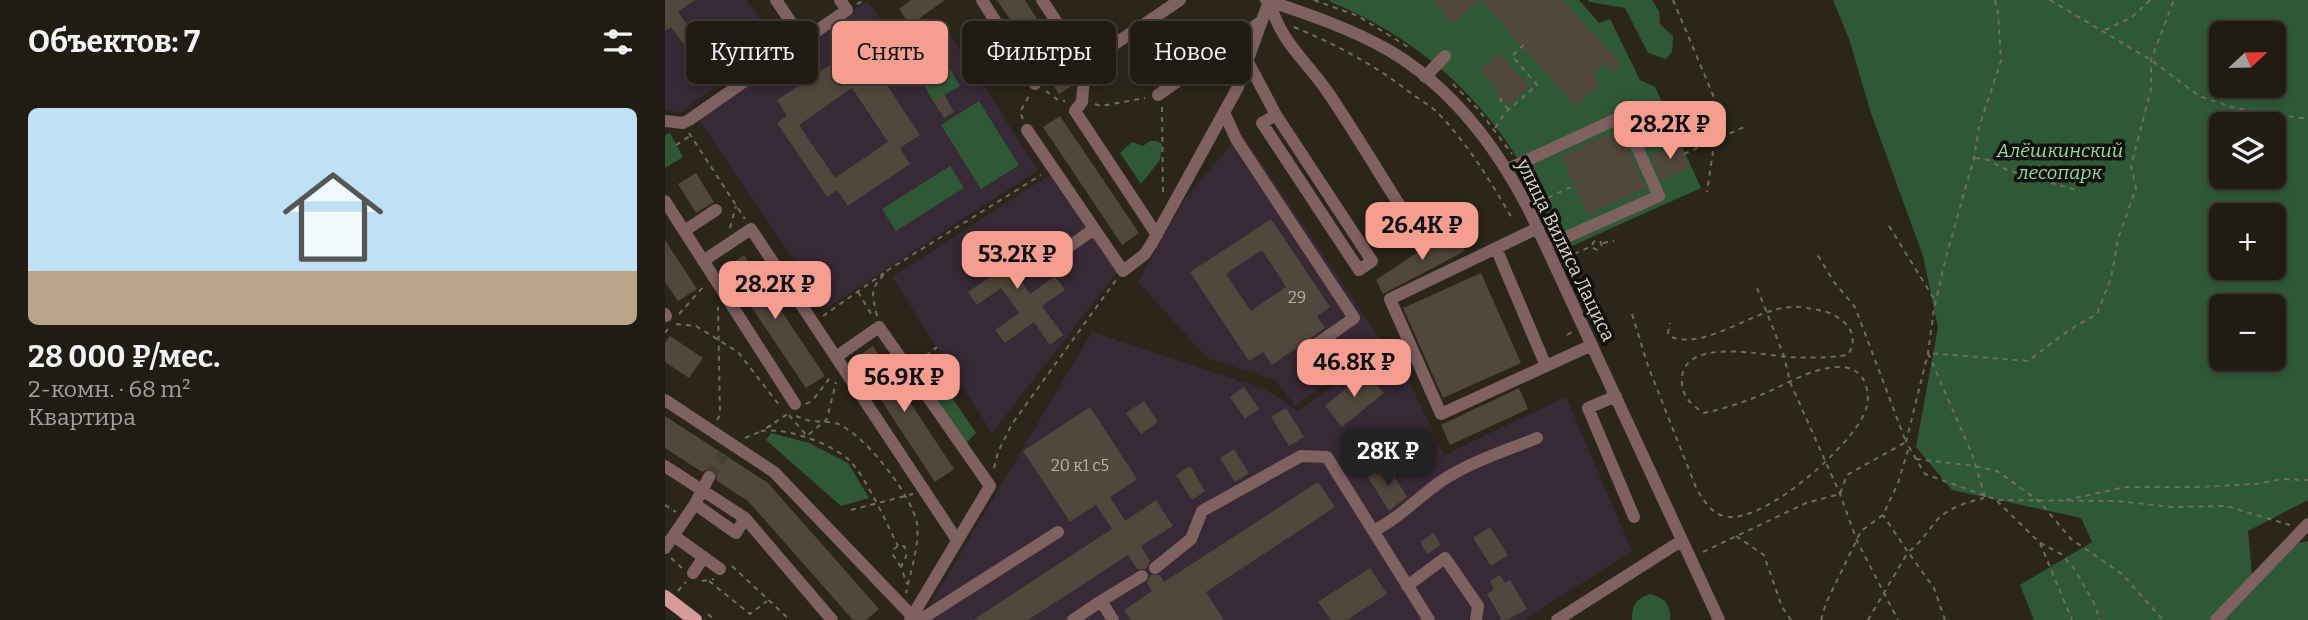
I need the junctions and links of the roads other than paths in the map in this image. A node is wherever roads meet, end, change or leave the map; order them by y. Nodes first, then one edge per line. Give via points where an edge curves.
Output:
1 (776, 0) edge
2 (840, 0) edge
3 (982, 0) edge
4 (1042, 0) edge
5 (1180, 0) edge
6 (1267, 0) edge
7 (790, 21) edge
8 (995, 21) edge
9 (1056, 21) edge
10 (1262, 21) junction
11 (818, 30) edge
12 (1116, 43) edge
13 (1251, 53) edge
14 (1445, 55) dead end
15 (1251, 68) edge
16 (1425, 77) junction
17 (739, 84) edge
18 (1083, 84) edge
19 (1239, 84) edge
20 (1158, 95) road end
21 (1224, 112) junction
22 (1276, 114) junction
23 (665, 121) edge
24 (1027, 130) road end
25 (1507, 169) junction
26 (665, 201) edge
27 (1402, 209) dead end
28 (716, 210) dead end
29 (1538, 228) junction
30 (1094, 229) junction
31 (684, 230) junction
32 (1157, 235) junction
33 (1546, 246) junction
34 (1496, 248) junction
35 (703, 261) junction
36 (1042, 265) dead end
37 (1317, 344) dead end
38 (1592, 345) junction
39 (838, 361) junction
40 (1546, 366) junction
41 (1616, 396) junction
42 (665, 400) edge
43 (796, 408) road end
44 (1537, 438) dead end
45 (665, 466) edge
46 (709, 477) tunnel mouth
47 (702, 491) junction
48 (695, 504) junction
49 (1635, 517) dead end
50 (745, 518) junction
51 (2306, 527) edge
52 (1373, 531) junction
53 (1058, 532) dead end
54 (674, 536) junction
55 (957, 540) junction
56 (1681, 541) junction
57 (665, 550) edge
58 (704, 557) junction
59 (1155, 568) dead end
60 (720, 573) road end
61 (690, 575) road end
62 (1142, 576) dead end
63 (1407, 586) junction
64 (665, 597) edge
65 (1101, 601) junction
66 (908, 614) edge
67 (1575, 616) edge
68 (695, 620) edge
69 (832, 620) edge
70 (1073, 620) edge
71 (1114, 620) edge
72 (1429, 620) edge
73 (1476, 620) edge
74 (1557, 620) edge
75 (1719, 620) edge
76 (2216, 620) edge

1 - 7 street
2 - 11 street via 847,10
3 - 8 street
4 - 9 street
5 - 12 street
6 - 10 street
6 - 16 street, улица Вилиса Лациса via 1391,51
6 - 27 street via 1284,38 1325,89
10 - 13 street
10 - 20 street
14 - 16 street
15 - 22 street
16 - 25 street, улица Вилиса Лациса via 1486,139
17 - 23 street via 683,123
18 - 32 street via 1082,102 1075,111
19 - 21 street
21 - 32 street
21 - 37 street via 1236,139 1354,318
22 - 22 street via 1372,261 1359,270 1262,123
24 - 30 street
25 - 29 street, улица Вилиса Лациса
25 - 33 street via 1623,116 1659,196
26 - 31 street
28 - 31 street
29 - 33 street, улица Вилиса Лациса
29 - 34 street
30 - 32 street via 1123,271 1145,254
30 - 36 street
31 - 35 street
33 - 38 street, улица Вилиса Лациса
34 - 40 street
34 - 40 street via 1390,299 1441,414
35 - 39 street via 751,229
35 - 43 street
38 - 40 street
38 - 41 street, улица Вилиса Лациса
39 - 55 street
39 - 55 street via 879,327 990,486
41 - 49 street via 1588,408
41 - 56 street, улица Вилиса Лациса
42 - 66 street via 711,429 727,448 774,472
44 - 52 street via 1472,463
45 - 47 street
46 - 47 street
47 - 48 street
47 - 50 street
48 - 50 street via 736,533
48 - 54 street
50 - 69 street
51 - 76 street
52 - 59 street via 1327,457 1301,456 1202,511 1191,539
52 - 63 street
53 - 66 street via 923,618
54 - 57 street
54 - 58 street
55 - 66 street
56 - 67 street
56 - 75 street, улица Вилиса Лациса
58 - 60 street
58 - 61 street
62 - 65 street
63 - 72 street
63 - 73 street via 1445,558 1478,606
64 - 68 main road
65 - 70 street
65 - 71 street
67 - 74 street

